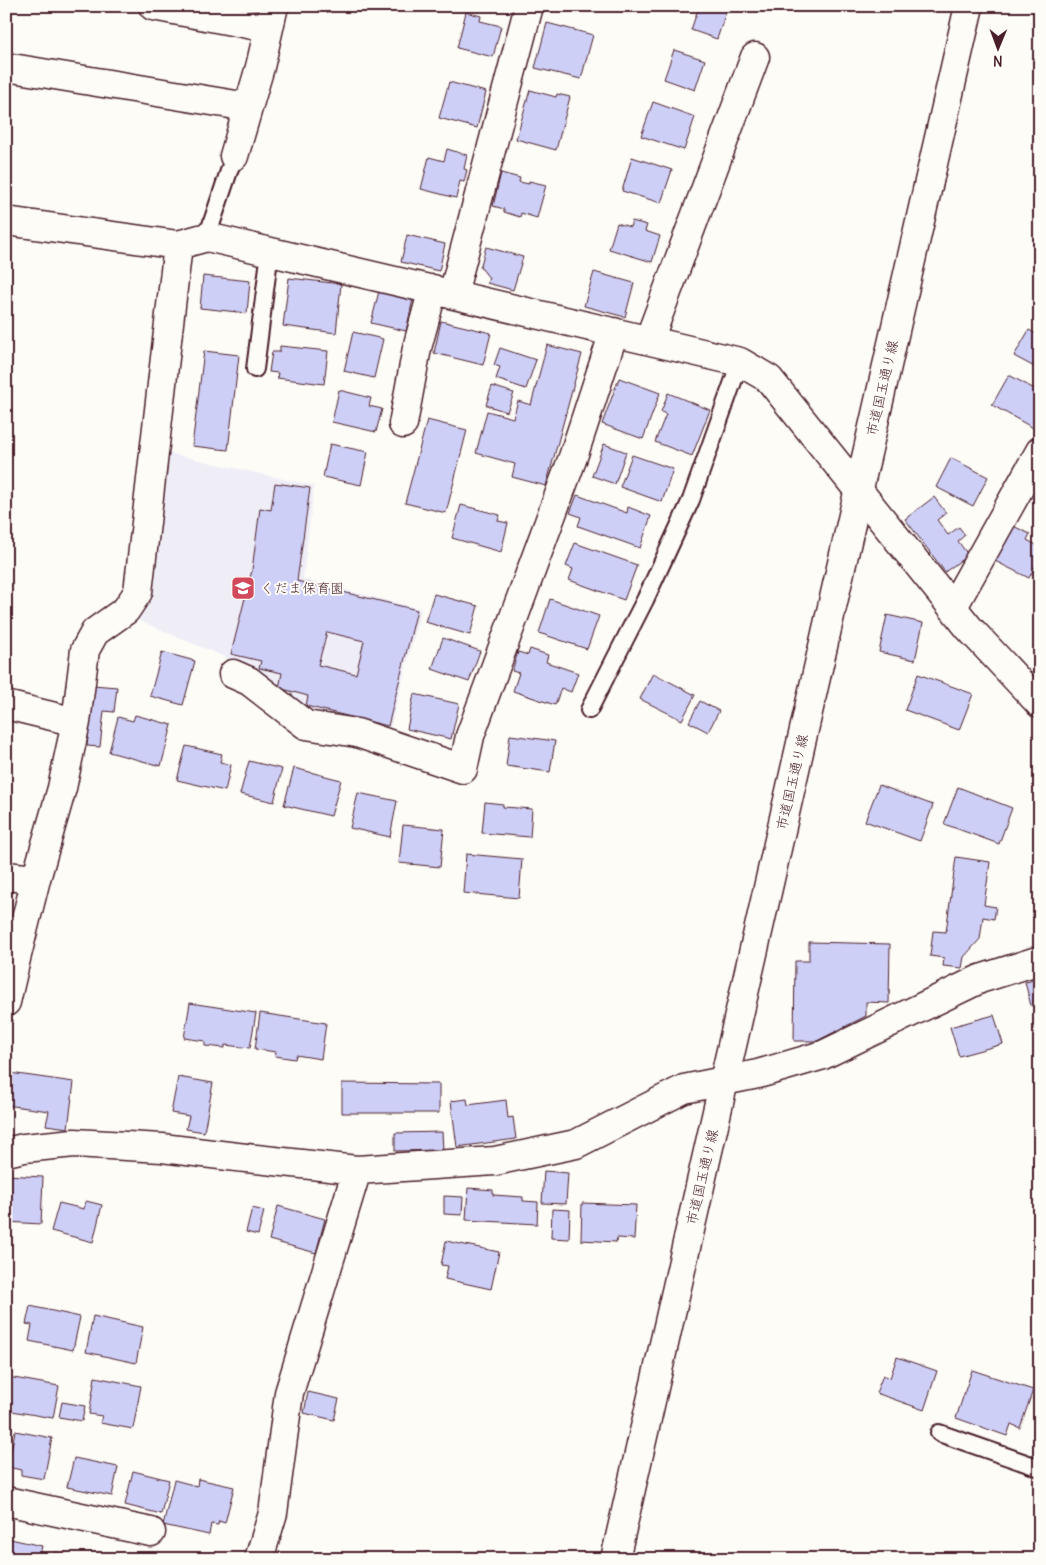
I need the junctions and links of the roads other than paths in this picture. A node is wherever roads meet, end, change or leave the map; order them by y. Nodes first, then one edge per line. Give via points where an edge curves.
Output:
1 (153, 6) edge
2 (529, 6) edge
3 (969, 6) edge
4 (271, 17) edge
5 (755, 57) dead end
6 (6, 67) edge
7 (248, 106) junction
8 (234, 156) joint
9 (6, 222) edge
10 (207, 237) junction
11 (178, 245) junction
12 (270, 251) junction
13 (443, 292) junction
14 (614, 332) junction
15 (649, 340) junction
16 (740, 362) junction
17 (255, 369) dead end
18 (403, 424) dead end
19 (1040, 451) edge
20 (859, 490) junction
21 (953, 607) junction
22 (233, 674) dead end
23 (1040, 704) edge
24 (6, 706) edge
25 (589, 710) dead end
26 (76, 722) junction
27 (6, 876) edge
28 (36, 879) junction
29 (1040, 960) edge
30 (6, 1002) edge
31 (724, 1081) junction
32 (6, 1152) edge
33 (357, 1170) junction
34 (939, 1433) dead end
35 (1040, 1468) edge
36 (6, 1501) edge
37 (151, 1532) dead end
38 (259, 1559) edge
39 (615, 1559) edge

1 - 4 street
2 - 13 street
3 - 20 street, 市道国玉通り線
4 - 7 street
5 - 15 street
6 - 7 street
7 - 8 street
8 - 10 lane
9 - 11 street
10 - 11 street
10 - 12 street
11 - 26 street via 138,592 126,610 95,632 85,650
12 - 13 street
12 - 17 lane
13 - 14 street
13 - 18 street via 417,348
14 - 15 street
14 - 22 street via 573,457 470,736 463,769 356,733 306,725 249,681
15 - 16 street
16 - 20 street via 769,379
16 - 25 lane via 691,500
19 - 21 street
20 - 21 street
20 - 31 street, 市道国玉通り線
21 - 23 street
24 - 26 street
26 - 28 street via 62,788
27 - 28 street
28 - 30 street
29 - 31 street via 980,979 823,1055
31 - 33 street via 684,1089 576,1144 495,1161
31 - 39 street, 市道国玉通り線
32 - 33 street via 74,1142 162,1148
33 - 38 street via 289,1393 273,1513
34 - 35 lane
36 - 37 street

